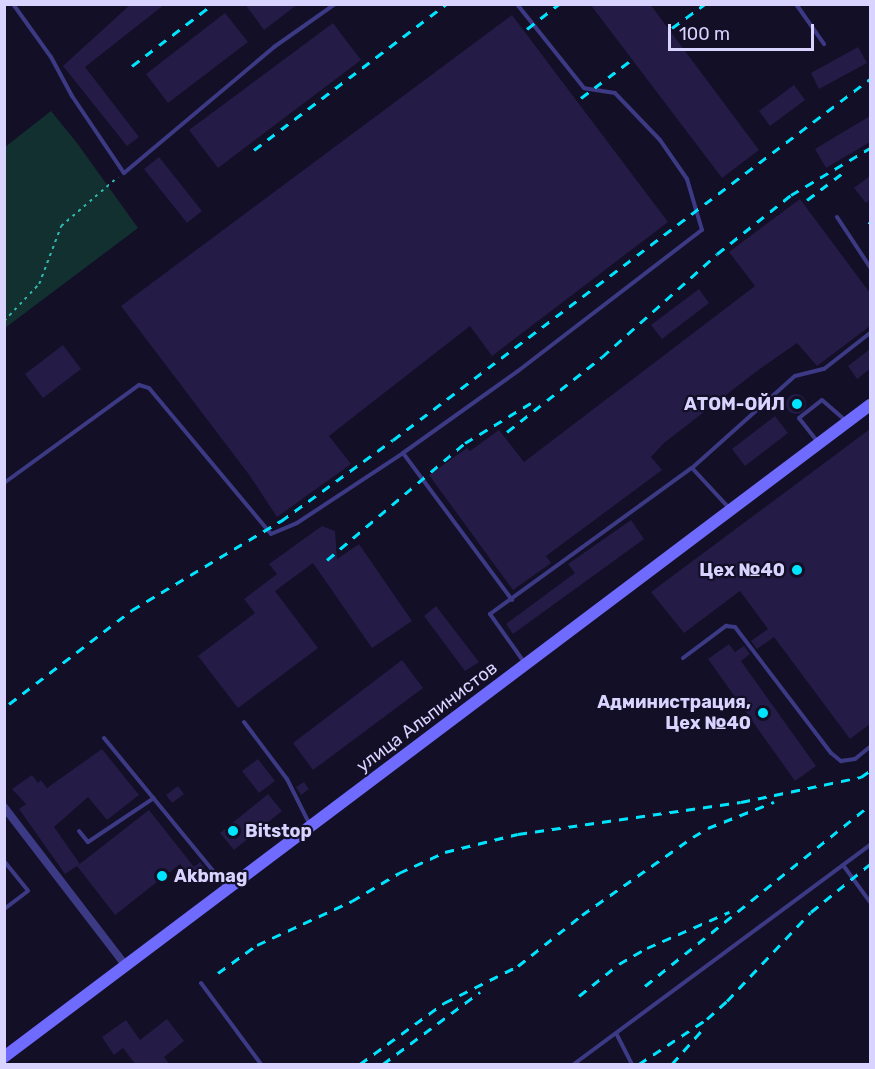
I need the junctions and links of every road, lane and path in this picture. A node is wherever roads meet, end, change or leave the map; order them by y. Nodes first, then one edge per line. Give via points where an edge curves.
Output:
1 (13, 4) edge
2 (335, 4) edge
3 (518, 4) edge
4 (796, 4) edge
5 (824, 44) dead end
6 (124, 173) junction
7 (837, 217) dead end
8 (870, 267) edge
9 (4, 321) edge
10 (870, 333) edge
11 (870, 405) edge
12 (847, 422) junction
13 (819, 444) junction
14 (403, 453) junction
15 (692, 468) junction
16 (4, 483) edge
17 (731, 510) junction
18 (512, 600) junction
19 (683, 658) dead end
20 (526, 665) junction
21 (244, 722) dead end
22 (104, 738) dead end
23 (870, 747) edge
24 (154, 798) junction
25 (4, 807) edge
26 (311, 827) junction
27 (79, 831) dead end
28 (870, 845) edge
29 (4, 861) edge
30 (843, 865) junction
31 (228, 889) junction
32 (870, 902) edge
33 (4, 909) edge
34 (126, 966) junction
35 (201, 983) dead end
36 (616, 1033) junction
37 (4, 1057) edge
38 (261, 1065) edge
39 (574, 1065) edge
40 (632, 1065) edge

1 - 6 lane
2 - 6 lane via 274,47
3 - 14 lane via 584,88 615,93 660,140 687,179 702,230 518,371
4 - 5 lane
6 - 9 path via 61,226 39,285
7 - 8 lane
10 - 15 lane via 824,369 795,376
11 - 12 main road, улица Альпинистов
12 - 13 main road, улица Альпинистов
12 - 13 lane via 822,400 799,418
13 - 17 main road, улица Альпинистов
14 - 16 lane via 297,523 271,534 149,388 139,385
14 - 18 lane
15 - 17 lane
15 - 18 lane
17 - 20 main road, улица Альпинистов
18 - 20 lane via 490,615
19 - 23 lane via 726,627 735,627 831,753 841,761 855,759
20 - 26 main road, улица Альпинистов
21 - 26 lane via 287,779
22 - 24 lane
24 - 27 lane via 87,842
24 - 31 lane
25 - 34 street
26 - 31 main road, улица Альпинистов
28 - 30 lane
29 - 33 lane via 28,891
30 - 32 lane
30 - 36 lane
31 - 34 main road, улица Альпинистов
34 - 37 main road, улица Альпинистов
35 - 38 lane
36 - 39 lane
36 - 40 lane

